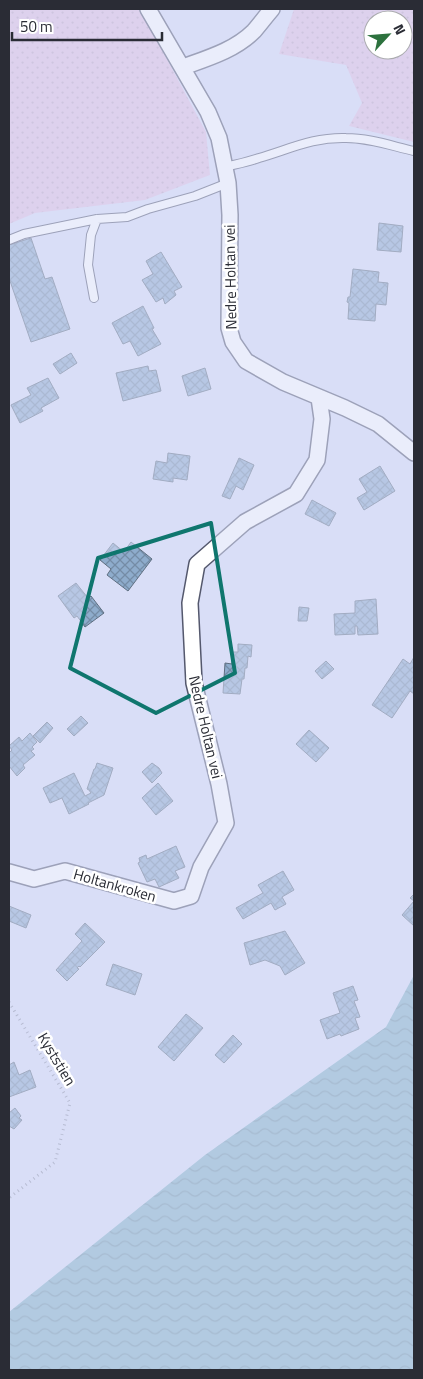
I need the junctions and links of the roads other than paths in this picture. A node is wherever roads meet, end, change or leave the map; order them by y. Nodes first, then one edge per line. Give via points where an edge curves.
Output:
1 (148, 9) edge
2 (272, 9) edge
3 (183, 67) junction
4 (414, 151) edge
5 (225, 167) junction
6 (228, 183) junction
7 (97, 219) junction
8 (9, 240) edge
9 (94, 298) dead end
10 (319, 398) junction
11 (414, 453) edge
12 (9, 872) edge
13 (191, 896) joint

1 - 3 street, Nedre Holtan vei
2 - 3 street via 254,31 235,46
3 - 5 street, Nedre Holtan vei via 219,138
4 - 5 lane via 362,139 322,139
5 - 6 street, Nedre Holtan vei
6 - 7 lane via 127,217
6 - 10 street, Nedre Holtan vei via 228,328 233,342 246,361
7 - 8 lane
7 - 9 lane via 91,235 88,265
10 - 11 street, Nedre Holtan vei via 378,424
10 - 13 street, Nedre Holtan vei via 322,419 317,460 296,494 245,522 197,564 190,603 194,683 226,824 201,867
12 - 13 street, Holtankroken via 34,879 65,871 174,901

